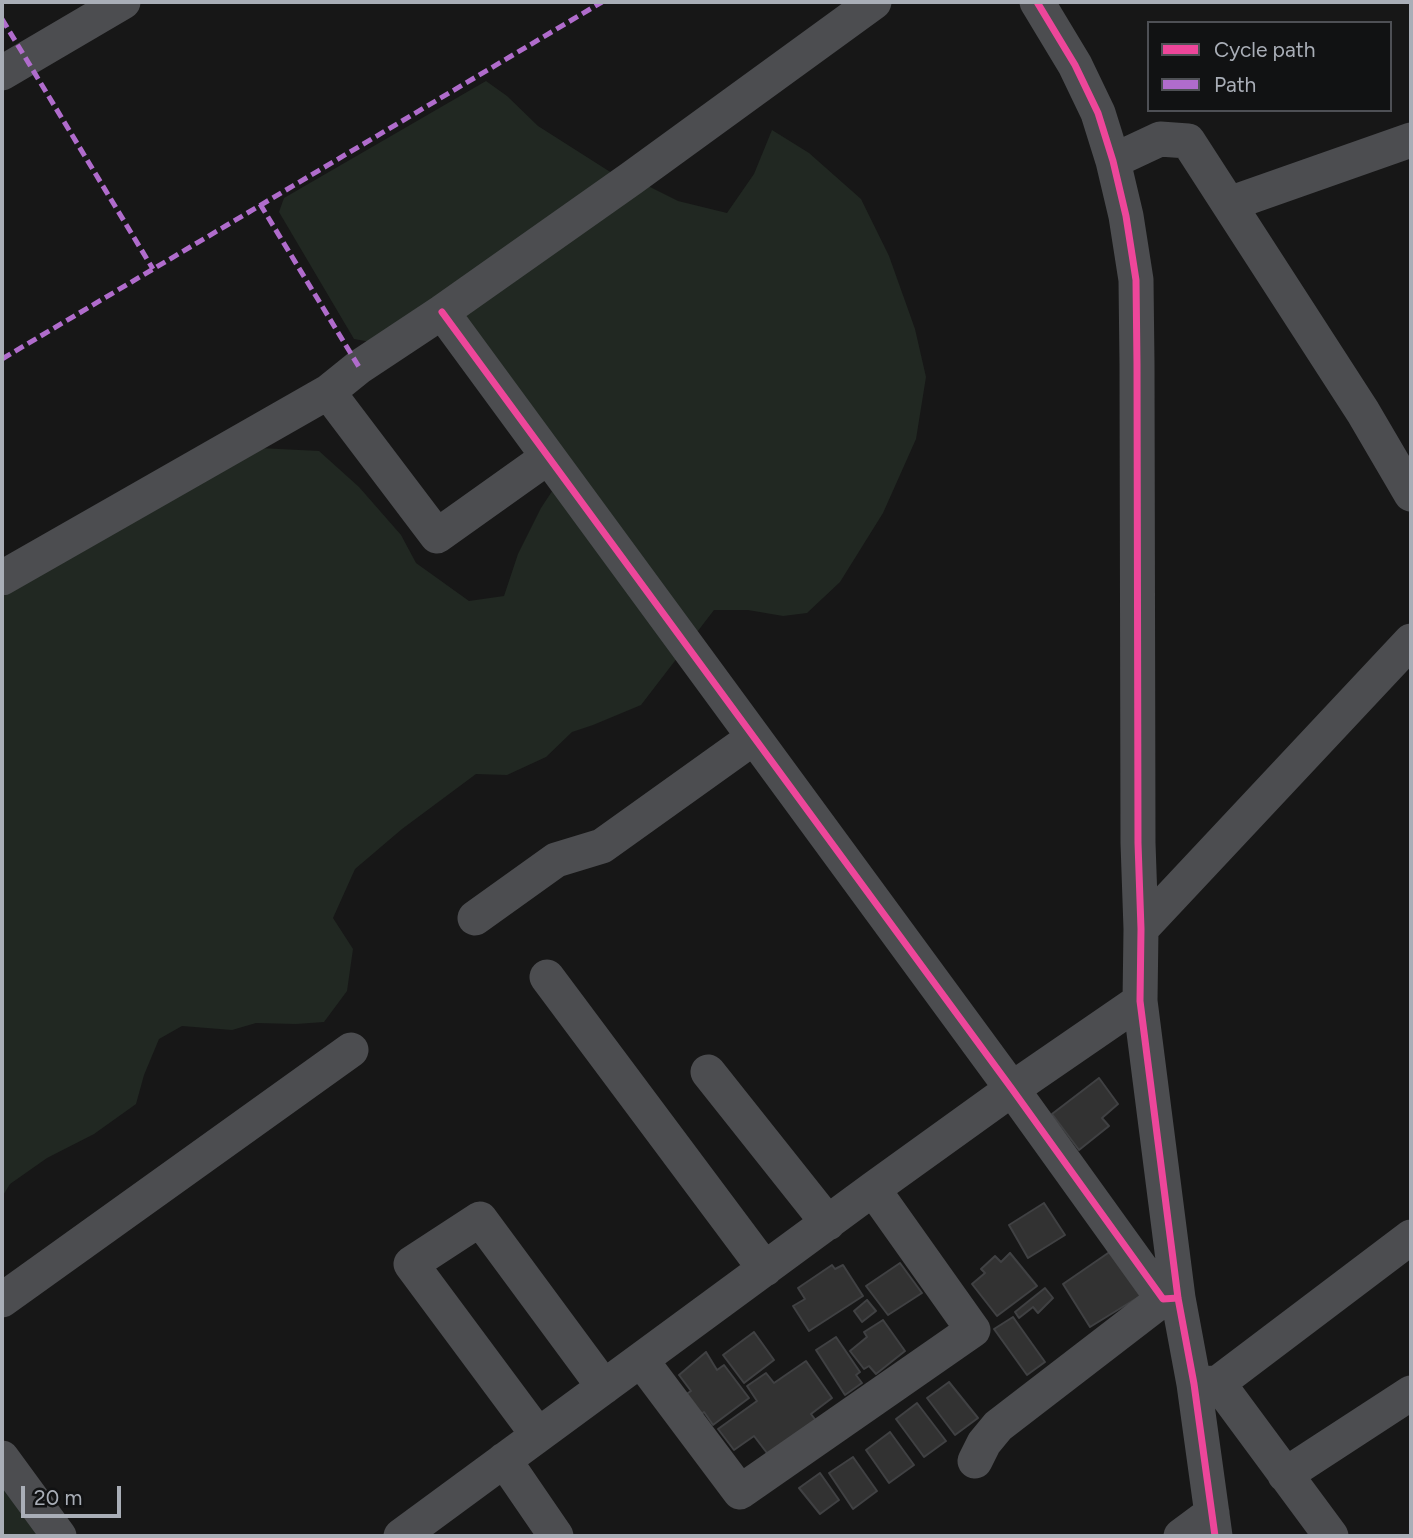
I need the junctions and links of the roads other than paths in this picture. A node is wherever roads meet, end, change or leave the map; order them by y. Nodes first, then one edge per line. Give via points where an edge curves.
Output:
1 (123, 2) edge
2 (874, 2) edge
3 (1037, 2) edge
4 (2, 73) edge
5 (1411, 140) edge
6 (1113, 161) junction
7 (1229, 204) junction
8 (442, 312) junction
9 (328, 392) junction
10 (548, 457) junction
11 (1411, 494) edge
12 (2, 578) edge
13 (1411, 641) edge
14 (753, 738) junction
15 (475, 918) dead end
16 (1141, 929) junction
17 (547, 977) dead end
18 (1140, 1001) junction
19 (351, 1050) dead end
20 (708, 1072) dead end
21 (1012, 1089) junction
22 (873, 1189) junction
23 (828, 1223) junction
24 (1411, 1237) edge
25 (765, 1269) junction
26 (1170, 1298) junction
27 (2, 1300) edge
28 (641, 1360) junction
29 (1206, 1383) junction
30 (604, 1387) junction
31 (1411, 1393) edge
32 (538, 1435) junction
33 (2, 1458) edge
34 (505, 1460) junction
35 (975, 1461) dead end
36 (1285, 1475) junction
37 (1213, 1525) edge
38 (59, 1536) edge
39 (401, 1536) edge
40 (556, 1536) edge
41 (1181, 1536) edge
42 (1331, 1536) edge

1 - 4 street
2 - 8 street
3 - 6 street via 1081,77
5 - 7 street
6 - 7 street via 1160,139 1188,141
6 - 16 street via 1136,280
7 - 11 street
8 - 9 street
8 - 10 street
9 - 10 street via 437,536
9 - 12 street
10 - 14 street
13 - 16 street
14 - 15 street via 602,846 556,860
14 - 21 street
16 - 18 street
17 - 25 street
18 - 21 street
18 - 26 street
19 - 27 street
20 - 23 street
21 - 22 street
21 - 26 street
22 - 23 street
22 - 28 street via 973,1330 740,1492
23 - 25 street
24 - 29 street
25 - 28 street
26 - 29 street
26 - 35 street via 998,1426
28 - 30 street
29 - 36 street
29 - 37 street
30 - 32 street
30 - 32 street via 480,1219 411,1264
31 - 36 street
32 - 34 street
33 - 38 street
34 - 39 street
34 - 40 street
36 - 42 street
37 - 41 street

